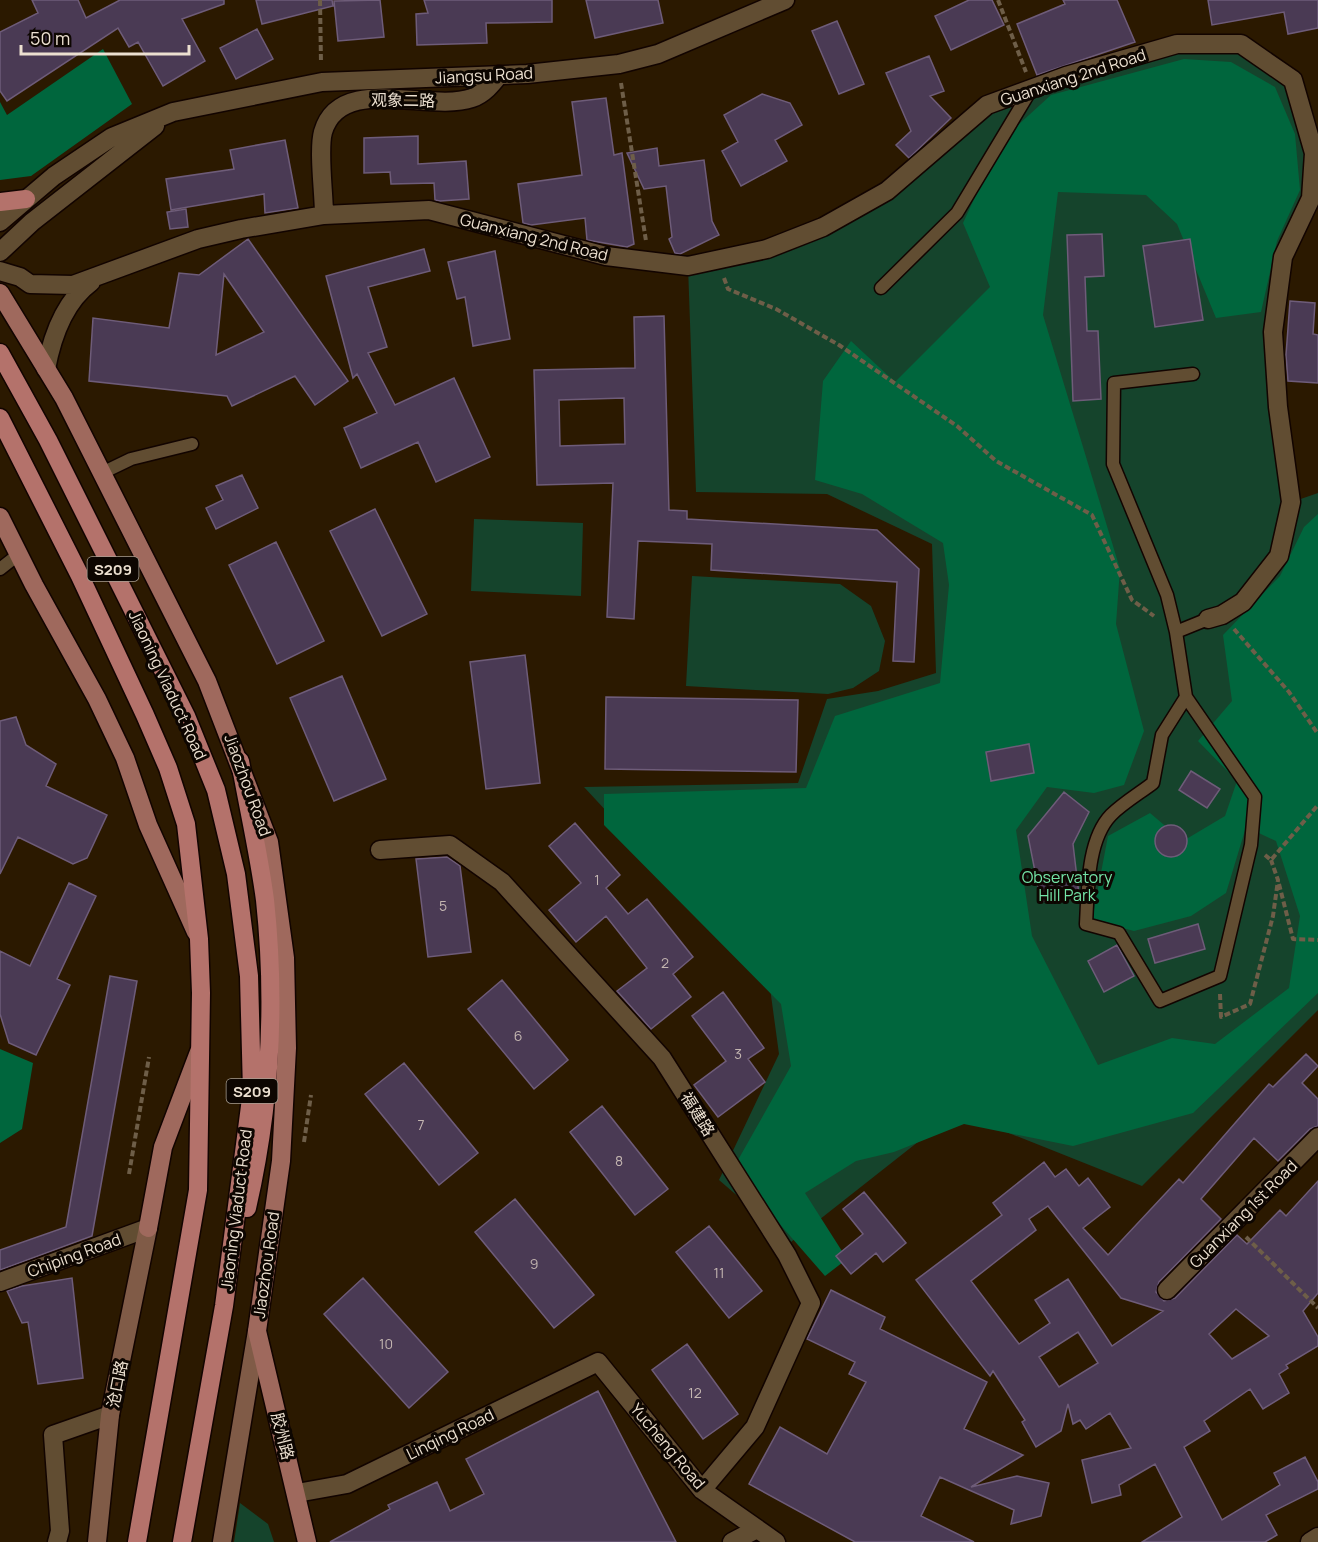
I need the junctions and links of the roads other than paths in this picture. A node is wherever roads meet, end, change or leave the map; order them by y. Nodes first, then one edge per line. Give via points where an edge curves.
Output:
1 (785, 0) edge
2 (499, 75) junction
3 (1032, 88) junction
4 (173, 112) junction
5 (26, 199) junction
6 (0, 202) edge
7 (324, 215) junction
8 (0, 222) edge
9 (0, 252) edge
10 (0, 271) edge
11 (102, 275) junction
12 (881, 288) dead end
13 (0, 293) edge
14 (0, 308) edge
15 (19, 321) junction
16 (0, 353) edge
17 (46, 369) junction
18 (1193, 374) dead end
19 (0, 418) edge
20 (4, 430) edge
21 (192, 444) dead end
22 (102, 473) junction
23 (0, 517) edge
24 (19, 554) junction
25 (0, 569) edge
26 (1215, 617) joint
27 (1176, 632) junction
28 (1186, 697) junction
29 (240, 761) junction
30 (380, 850) dead end
31 (199, 939) junction
32 (199, 1052) junction
33 (1318, 1137) edge
34 (148, 1228) junction
35 (0, 1282) edge
36 (1167, 1290) dead end
37 (224, 1306) junction
38 (256, 1331) junction
39 (598, 1362) joint
40 (110, 1415) junction
41 (702, 1490) junction
42 (297, 1493) junction
43 (755, 1530) junction
44 (1318, 1537) edge
45 (57, 1542) edge
46 (97, 1542) edge
47 (137, 1542) edge
48 (182, 1542) edge
49 (222, 1542) edge
50 (307, 1542) edge
51 (732, 1542) edge
52 (776, 1542) edge
53 (1310, 1542) edge

1 - 2 street, Jiangsu Road via 658,54 619,64
2 - 4 street, Jiangsu Road via 322,82
2 - 7 street, 观象二路 via 487,90 472,99 360,98 331,116 323,134
3 - 7 street, Guanxiang 2nd Road via 987,105 887,191 823,227 767,249 688,266 606,256 429,210
3 - 12 lane via 957,213
3 - 26 street, Guanxiang 2nd Road via 1177,44 1241,44 1293,80 1314,153 1311,198 1283,256 1273,332 1291,502 1279,556 1243,602
4 - 5 street, Jiangsu Road via 112,137
4 - 9 street, Jiangsu Road via 32,222
5 - 6 highway
5 - 8 street, Jiangsu Road
7 - 11 street, Guanxiang 2nd Road via 198,239
10 - 11 street, Guanxiang 2nd Road via 30,284 73,285
11 - 17 street via 80,290 64,315
13 - 15 main road, Jiaozhou Road
14 - 15 main road
15 - 17 main road, Jiaozhou Road
16 - 37 highway, Jiaoning Viaduct Road / S209 via 48,440 186,716 216,790 231,853 249,976 252,1091
17 - 22 main road, Jiaozhou Road
18 - 27 lane via 1114,383 1113,464 1167,595
19 - 20 highway, Jiaoning Viaduct Road / S209
20 - 31 highway, Jiaoning Viaduct Road / S209 via 80,576 168,768 186,824
21 - 22 lane via 131,459
22 - 29 main road, Jiaozhou Road via 207,681
23 - 24 main road
24 - 25 lane
24 - 31 main road via 125,758 148,825
26 - 27 lane
27 - 28 lane
28 - 28 lane via 1162,735 1153,783 1110,815 1096,839 1088,892 1086,924 1119,933 1160,1001 1220,975 1251,845 1255,797
29 - 37 highway via 265,900 270,1000 267,1093 260,1153
29 - 38 main road, Jiaozhou Road via 269,842 285,958 287,1048 281,1161
30 - 41 street, 福建路 via 450,845 502,882 662,1058 787,1255 811,1303 755,1427
31 - 32 highway, Jiaoning Viaduct Road / S209
32 - 34 main road via 163,1147
32 - 47 highway, Jiaoning Viaduct Road / S209 via 198,1190
33 - 36 street, Guanxiang 1st Road
34 - 35 street, Chiping Road
34 - 40 main road, 沧口路
37 - 48 highway, Jiaoning Viaduct Road / S209
38 - 42 main road, 胶州路
38 - 49 main road
39 - 41 street, Yucheng Road
39 - 42 street, Linqing Road via 346,1484
40 - 45 street via 53,1435 60,1531
40 - 46 main road, 沧口路
41 - 43 street, Yucheng Road
42 - 50 main road, 胶州路
43 - 51 street
43 - 52 street, Yucheng Road
44 - 53 street

